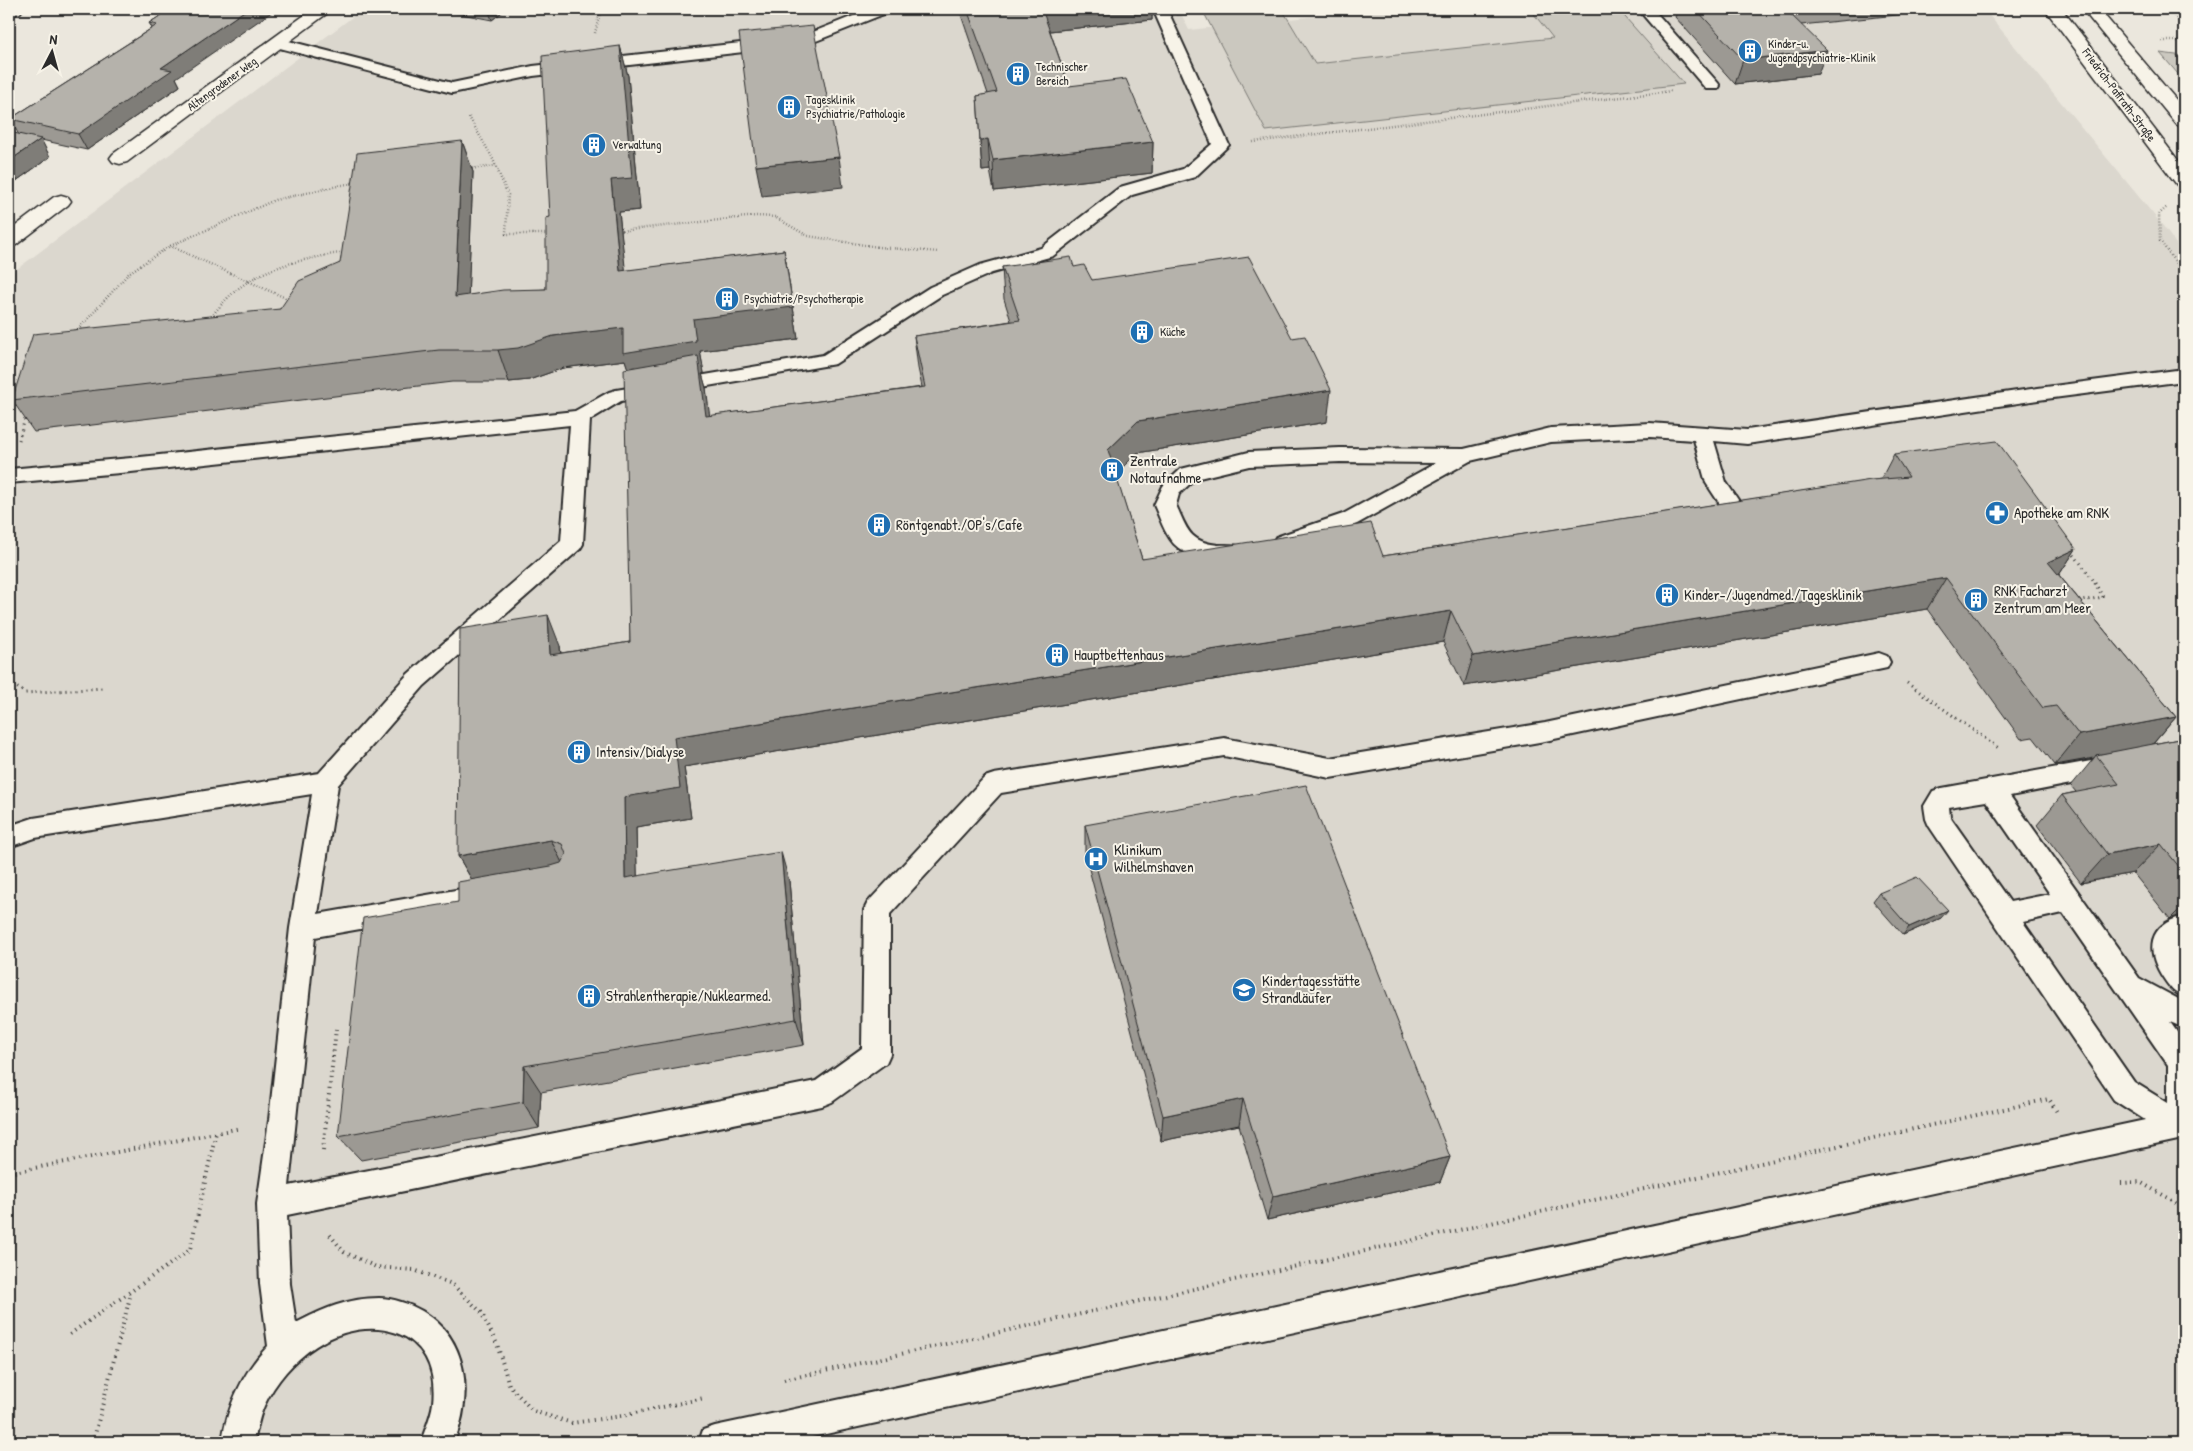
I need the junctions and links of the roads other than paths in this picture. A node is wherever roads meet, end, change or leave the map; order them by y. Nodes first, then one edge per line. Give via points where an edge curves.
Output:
1 (14, 9) edge
2 (324, 9) edge
3 (884, 9) edge
4 (1160, 9) edge
5 (1645, 9) edge
6 (2053, 9) edge
7 (2090, 9) edge
8 (9, 11) edge
9 (277, 44) junction
10 (1712, 86) road end
11 (2184, 121) edge
12 (120, 158) dead end
13 (2184, 182) edge
14 (61, 201) dead end
15 (9, 241) edge
16 (2184, 375) edge
17 (580, 417) junction
18 (1702, 434) junction
19 (1464, 456) junction
20 (9, 475) edge
21 (1742, 522) edge
22 (1879, 662) road end
23 (2139, 762) edge
24 (326, 782) junction
25 (1992, 790) junction
26 (9, 838) edge
27 (517, 891) edge
28 (2069, 901) junction
29 (2002, 915) junction
30 (302, 928) junction
31 (2178, 929) dead end
32 (2128, 985) junction
33 (2184, 985) edge
34 (2184, 1016) edge
35 (2183, 1128) edge
36 (272, 1204) junction
37 (284, 1351) junction
38 (238, 1442) edge
39 (437, 1442) edge
40 (715, 1442) edge

1 - 8 main road
2 - 9 main road, Altengrodener Weg
3 - 9 lane via 806,40 533,71 452,88
4 - 17 lane via 1221,146 1189,173 1126,191 1047,252 986,269 936,291 828,360 616,396
5 - 10 lane
6 - 13 main road, Friedrich-Paffrath-Straße
7 - 11 main road
9 - 12 main road, Altengrodener Weg
14 - 15 main road
16 - 18 lane via 1747,438
17 - 20 lane
17 - 24 lane via 572,544 416,680
18 - 19 lane via 1650,430 1551,435
18 - 21 lane via 1716,483
19 - 19 lane via 1340,455 1250,459 1188,474 1170,491 1165,505 1181,538 1199,549 1228,554 1282,543 1350,519
22 - 36 lane via 1545,732 1330,768 1224,748 994,784 877,910 876,1054 822,1093
23 - 25 lane
24 - 26 lane via 33,828
24 - 30 lane
25 - 28 lane
25 - 29 lane via 1942,798 1936,806 1938,818
27 - 30 lane
28 - 29 lane
28 - 32 lane
29 - 35 lane via 2124,1091
30 - 36 lane
31 - 33 lane via 2165,942 2166,959
32 - 34 lane
32 - 35 lane via 2182,1062
35 - 40 lane
36 - 37 lane via 274,1284
37 - 38 lane via 258,1382 242,1416
37 - 39 lane via 316,1329 349,1315 381,1313 411,1319 434,1337 447,1364 451,1396 443,1431

